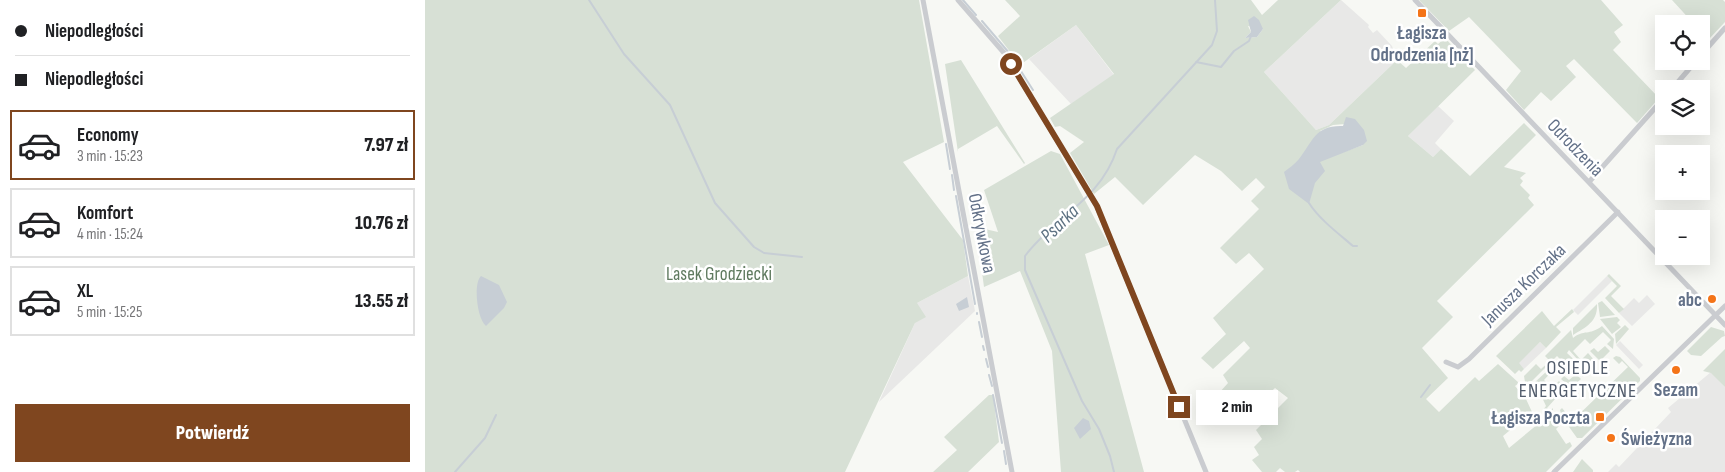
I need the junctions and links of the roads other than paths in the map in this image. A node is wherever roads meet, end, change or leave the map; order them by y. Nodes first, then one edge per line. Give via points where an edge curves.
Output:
1 (923, 0) edge
2 (957, 0) edge
3 (1415, 0) edge
4 (1725, 28) edge
5 (1710, 45) edge
6 (1688, 70) edge
7 (1680, 80) edge
8 (1655, 108) edge
9 (1589, 182) junction
10 (1618, 212) junction
11 (1725, 306) edge
12 (1716, 315) junction
13 (1725, 324) edge
14 (1446, 362) dead end
15 (1013, 472) edge
16 (1206, 472) edge
17 (1554, 472) edge

1 - 15 street, Odkrywkowa
2 - 16 street via 1005,54 1092,199
3 - 9 street, Odrodzenia
4 - 5 street
6 - 7 street
8 - 9 street
9 - 10 street, Odrodzenia
10 - 12 street, Odrodzenia
10 - 14 street, Janusza Korczaka via 1469,359 1458,367
11 - 12 street
12 - 13 street, Odrodzenia
12 - 17 street

